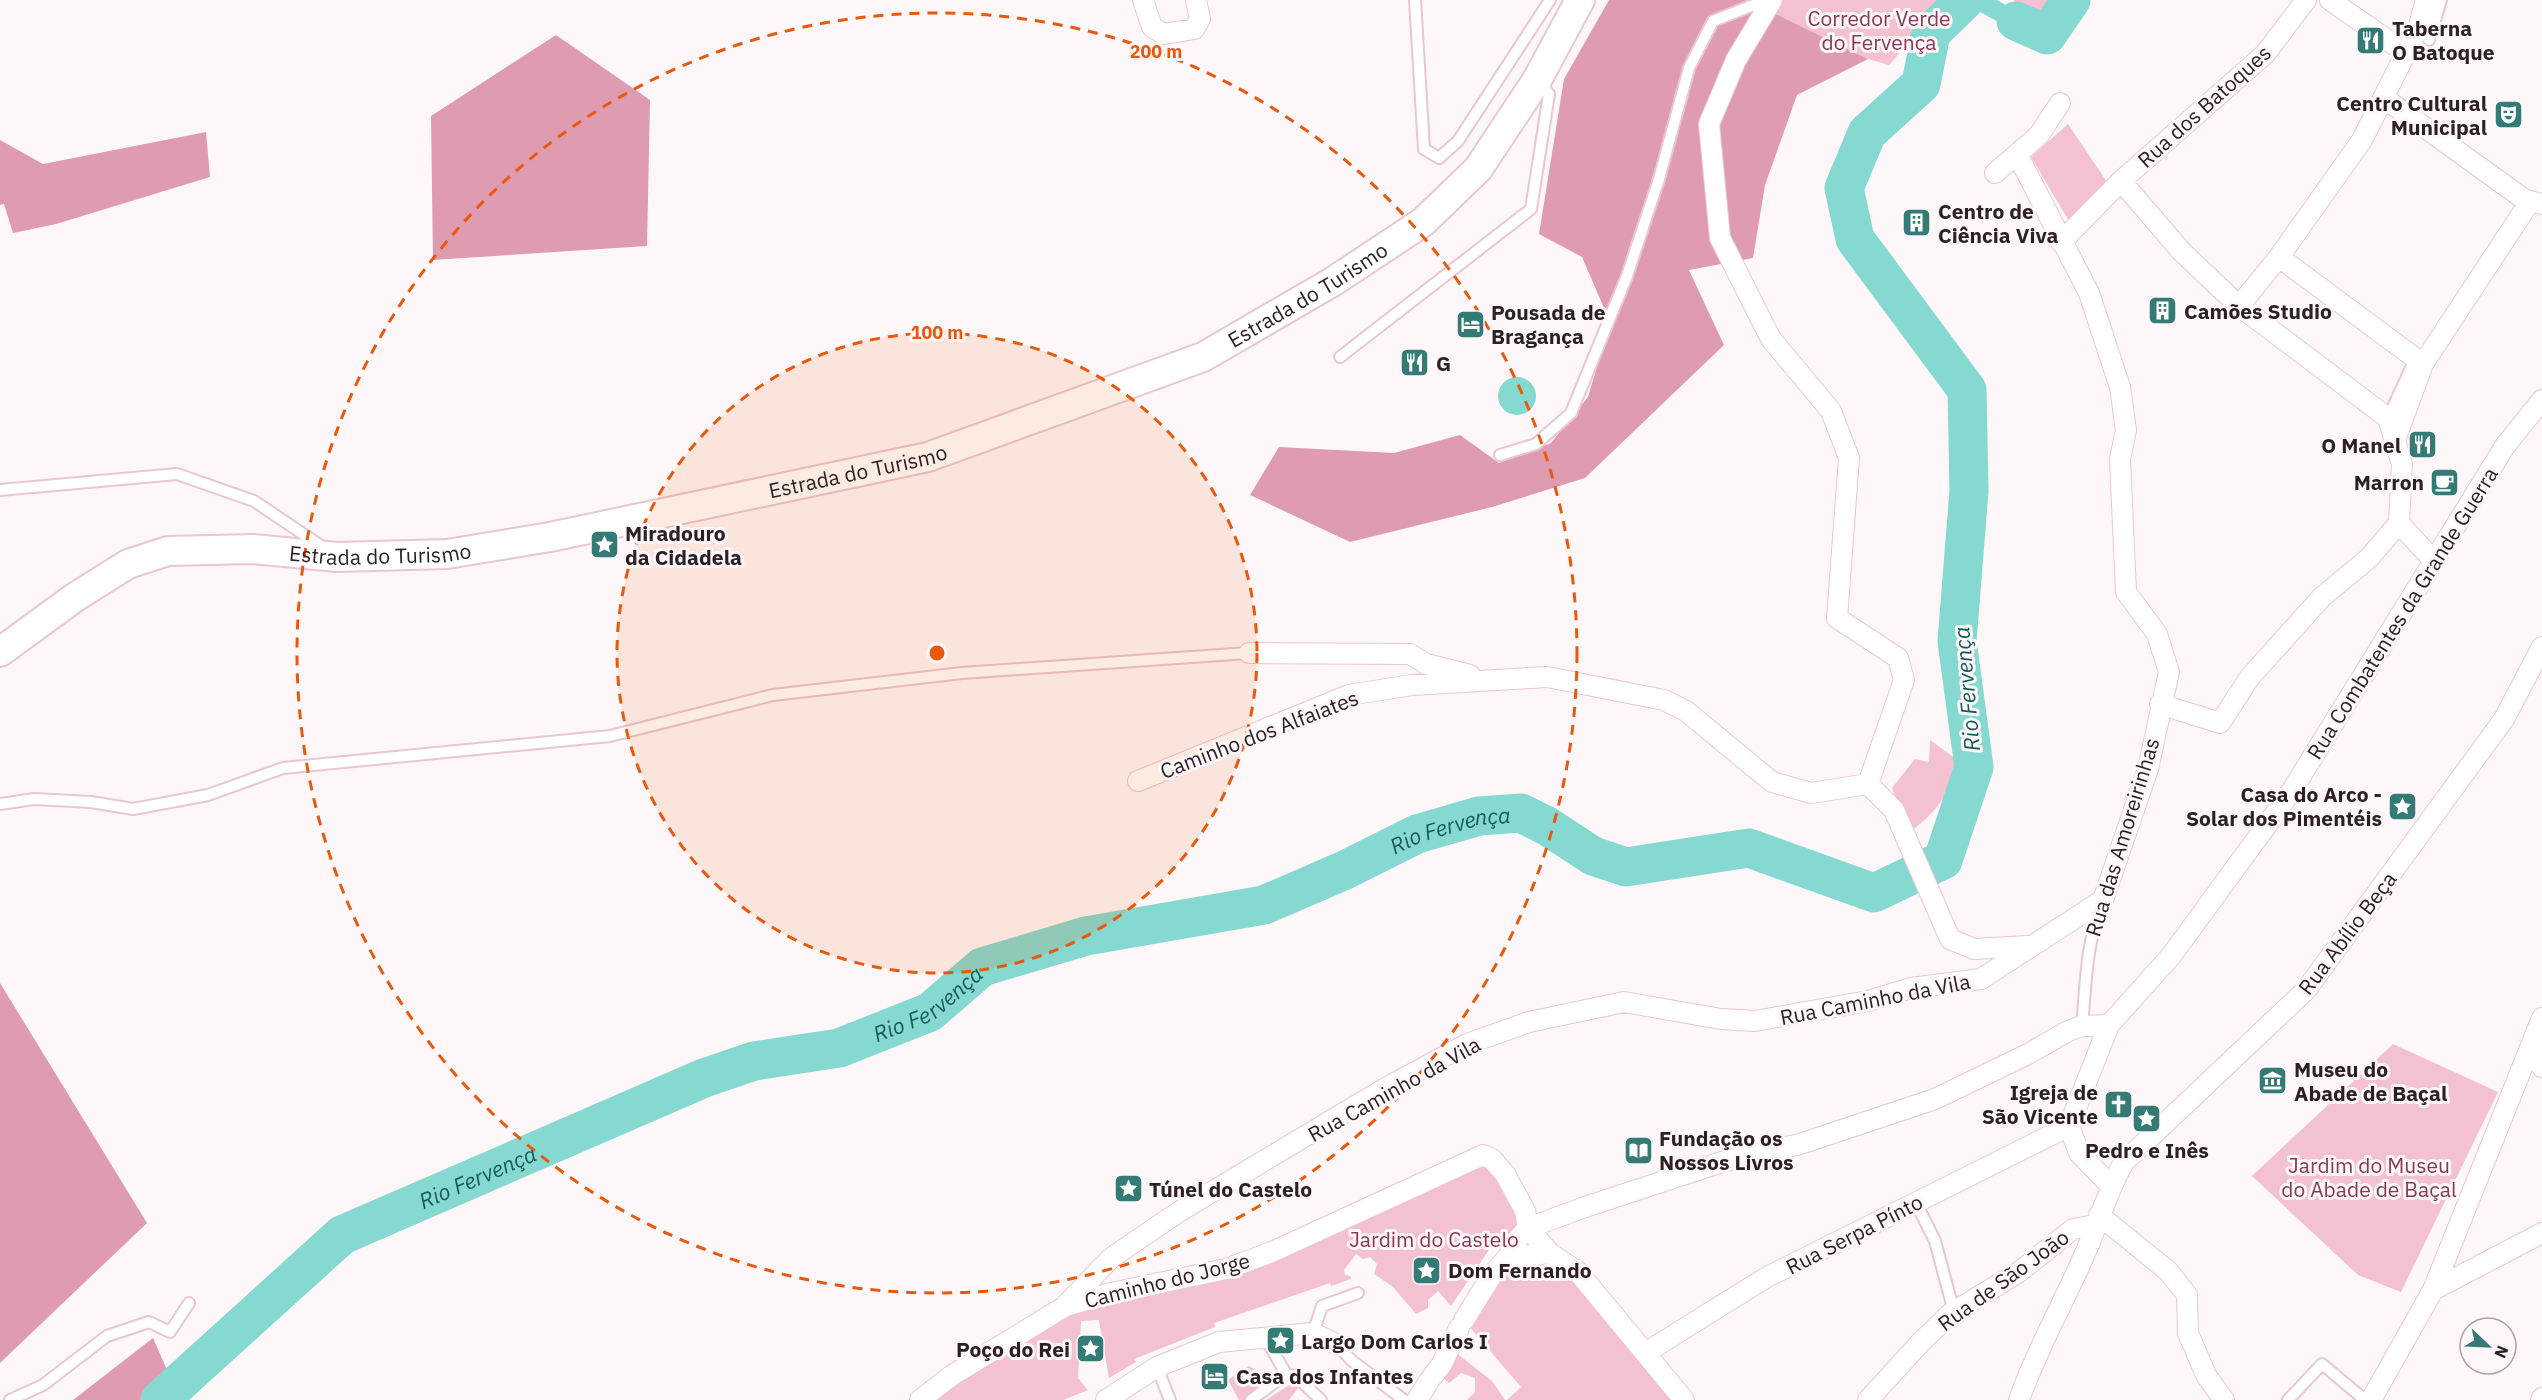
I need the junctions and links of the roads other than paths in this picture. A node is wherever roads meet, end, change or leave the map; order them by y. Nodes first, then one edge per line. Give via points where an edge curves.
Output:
1 (1143, 0) edge
2 (1196, 0) edge
3 (1415, 0) edge
4 (1550, 0) edge
5 (1580, 0) edge
6 (1766, 0) edge
7 (1772, 0) edge
8 (2306, 0) edge
9 (2330, 0) edge
10 (2426, 0) edge
11 (2442, 0) edge
12 (2429, 40) dead end
13 (2406, 53) junction
14 (1537, 80) junction
15 (2384, 98) junction
16 (2060, 103) dead end
17 (2017, 154) junction
18 (1995, 173) dead end
19 (2121, 181) junction
20 (2535, 204) edge
21 (2061, 242) junction
22 (2279, 257) junction
23 (2089, 293) junction
24 (2239, 306) junction
25 (2111, 315) dead end
26 (1340, 357) dead end
27 (2417, 366) junction
28 (2542, 400) edge
29 (2388, 418) junction
30 (2394, 443) junction
31 (1500, 455) dead end
32 (0, 490) edge
33 (2399, 523) junction
34 (337, 557) junction
35 (2434, 561) junction
36 (2541, 650) edge
37 (0, 652) edge
38 (1249, 653) joint
39 (1488, 680) junction
40 (2160, 704) junction
41 (1138, 781) dead end
42 (1868, 784) junction
43 (0, 804) edge
44 (2103, 900) junction
45 (2028, 946) junction
46 (2542, 1018) edge
47 (2109, 1025) junction
48 (2082, 1026) junction
49 (2531, 1045) junction
50 (2542, 1067) edge
51 (2069, 1126) junction
52 (2110, 1185) junction
53 (1916, 1203) junction
54 (2097, 1220) junction
55 (1528, 1228) junction
56 (2542, 1233) edge
57 (1550, 1253) junction
58 (1508, 1257) junction
59 (2433, 1290) junction
60 (1358, 1293) dead end
61 (189, 1303) dead end
62 (1064, 1306) junction
63 (1954, 1312) junction
64 (1313, 1333) junction
65 (1266, 1339) junction
66 (1338, 1345) joint
67 (1645, 1353) junction
68 (1157, 1367) junction
69 (1286, 1374) junction
70 (2206, 1374) junction
71 (1256, 1398) edge
72 (10, 1400) edge
73 (920, 1400) edge
74 (1106, 1400) edge
75 (1170, 1400) edge
76 (1321, 1400) edge
77 (1404, 1400) edge
78 (1417, 1400) edge
79 (1684, 1400) edge
80 (1869, 1400) edge
81 (2019, 1400) edge
82 (2211, 1400) edge
83 (2224, 1400) edge
84 (2288, 1400) edge
85 (2365, 1400) edge
86 (2371, 1400) edge

1 - 2 street via 1152,27 1164,34 1194,29 1200,19
3 - 4 lane via 1424,149 1439,158 1458,141
5 - 14 street, Estrada do Turismo
6 - 31 lane via 1713,21 1689,68 1627,276 1571,414 1536,444
7 - 42 street via 1736,60 1709,124 1720,238 1771,339 1831,411 1849,458 1837,618 1898,658 1904,680
8 - 19 street, Rua dos Batoques via 2265,54
9 - 13 street
10 - 13 street
11 - 12 lane
13 - 15 street
14 - 26 lane via 1549,94 1531,208
14 - 34 street, Estrada do Turismo via 1478,169 1423,222 1334,281 1203,357 928,457 550,537 458,552
15 - 20 street
15 - 22 street via 2362,140
16 - 17 street via 2039,135
17 - 18 street
17 - 21 street, Rua das Amoreirinhas
19 - 21 street, Rua dos Batoques
19 - 24 street via 2182,252
20 - 27 street
21 - 23 street, Rua das Amoreirinhas
22 - 24 street
22 - 27 street
23 - 25 street
23 - 40 street, Rua das Amoreirinhas via 2120,387 2126,430 2120,459 2126,592 2157,634 2169,672
24 - 29 street
27 - 29 lane
27 - 30 street
28 - 35 street, Rua Combatentes da Grande Guerra via 2505,446
29 - 30 street
30 - 33 street via 2402,464
32 - 34 lane via 177,474 254,501
33 - 35 street
33 - 40 street via 2369,558 2322,597 2280,643 2250,677 2220,723
34 - 37 street, Estrada do Turismo via 254,549 168,551 128,564
35 - 47 street, Rua Combatentes da Grande Guerra via 2291,792 2171,956
36 - 52 street, Rua Abílio Beça via 2504,719 2306,990 2124,1162
38 - 39 street via 1410,654 1426,664
38 - 43 lane via 962,673 773,695 610,736 283,768 208,795 134,809 34,799
39 - 41 street, Caminho dos Alfaiates via 1349,694
39 - 42 street, Caminho dos Alfaiates via 1547,676 1664,700 1686,711 1773,782 1811,793
40 - 44 street, Rua das Amoreirinhas via 2148,769
42 - 45 street via 1894,810 1950,939 1974,950
44 - 45 street, Rua Caminho da Vila
44 - 48 lane, Rua das Amoreirinhas via 2091,933
45 - 62 street, Rua Caminho da Vila via 1981,979 1911,988 1868,1001 1755,1022 1624,1002 1529,1023 1467,1044 1384,1089 1160,1224 1111,1258
46 - 49 street
47 - 48 street
47 - 51 street
48 - 55 street via 1935,1100 1800,1144 1710,1166
49 - 50 street
49 - 59 street
51 - 52 street via 2079,1153
51 - 53 street, Rua Serpa Pínto
52 - 54 street, Rua Abílio Beça
53 - 63 lane via 1935,1241
53 - 67 street, Rua Serpa Pínto via 1767,1277
54 - 63 street, Rua de São João via 2073,1229 2019,1272
54 - 70 street via 2168,1271 2187,1295 2188,1334
54 - 81 street, Rua Abílio Beça via 2068,1292 2033,1360
55 - 57 street
55 - 58 street
55 - 62 street, Caminho do Jorge via 1525,1211 1505,1174 1484,1155 1272,1252 1226,1269
56 - 59 street
57 - 58 street
57 - 67 street via 1578,1272
58 - 78 street via 1497,1268
59 - 86 street
60 - 64 lane via 1323,1306
61 - 72 lane via 170,1332 149,1322 106,1336 43,1385
62 - 73 street via 951,1376
63 - 80 street, Rua de São João
64 - 65 street
64 - 66 street
65 - 68 street via 1219,1342
65 - 69 lane
66 - 77 lane via 1351,1360
67 - 79 street
68 - 74 street
68 - 75 lane
69 - 71 lane
69 - 76 lane via 1298,1377
70 - 82 street
70 - 83 street
84 - 85 lane via 2322,1364

